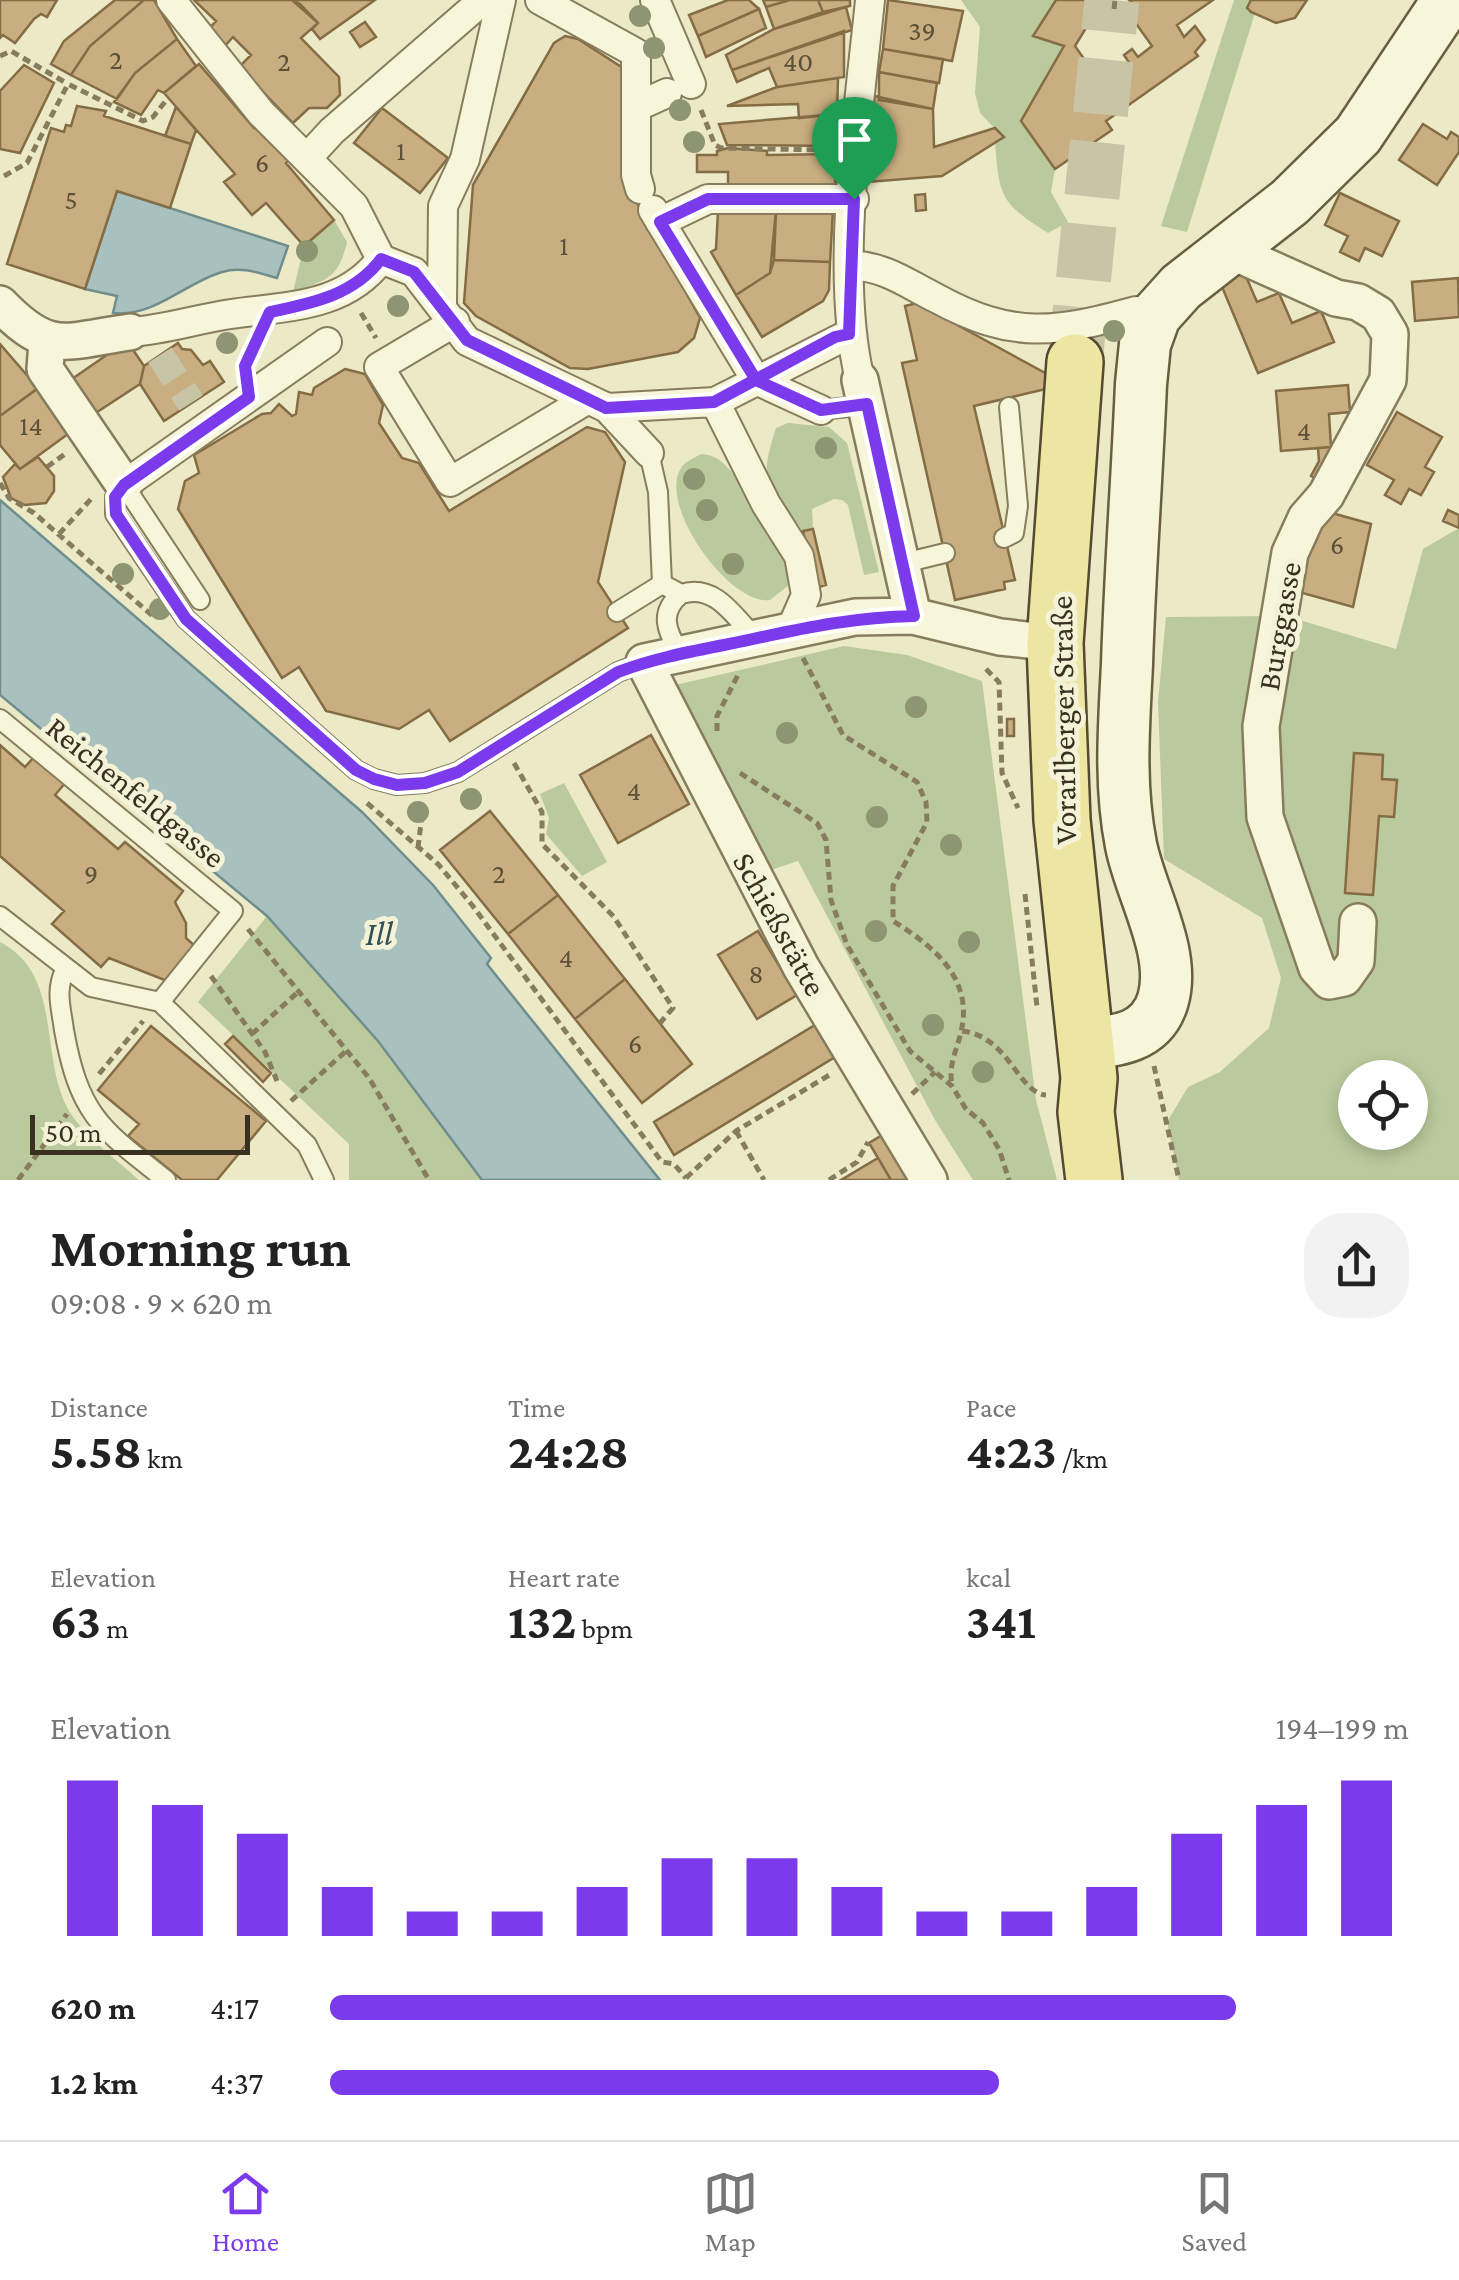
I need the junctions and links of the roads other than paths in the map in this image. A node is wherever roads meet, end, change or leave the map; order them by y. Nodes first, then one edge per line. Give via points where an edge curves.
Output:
1 (171, 0) edge
2 (483, 0) edge
3 (501, 0) edge
4 (540, 0) edge
5 (655, 0) edge
6 (870, 0) edge
7 (1443, 2) edge
8 (636, 107) junction
9 (303, 151) junction
10 (854, 199) junction
11 (651, 207) junction
12 (1229, 250) junction
13 (381, 259) junction
14 (852, 265) junction
15 (0, 304) edge
16 (1136, 311) dead end
17 (448, 313) junction
18 (849, 334) junction
19 (146, 339) joint
20 (47, 342) junction
21 (327, 342) dead end
22 (1075, 362) tunnel mouth
23 (756, 380) junction
24 (864, 392) junction
25 (714, 402) junction
26 (597, 404) junction
27 (1009, 406) dead end
28 (821, 410) joint
29 (649, 452) joint
30 (124, 485) junction
31 (1004, 538) dead end
32 (945, 553) dead end
33 (904, 563) junction
34 (662, 584) junction
35 (681, 594) junction
36 (200, 600) dead end
37 (617, 612) dead end
38 (930, 621) junction
39 (792, 627) junction
40 (756, 638) junction
41 (1055, 643) junction
42 (679, 652) junction
43 (644, 662) junction
44 (0, 719) edge
45 (0, 916) edge
46 (1358, 922) dead end
47 (65, 970) junction
48 (160, 1002) junction
49 (1062, 1065) junction
50 (166, 1180) edge
51 (324, 1180) edge
52 (929, 1180) edge
53 (1094, 1180) edge
54 (1133, 1180) edge

1 - 9 street via 261,112
2 - 9 street
3 - 17 street via 465,160 443,206
4 - 8 street via 636,53
5 - 8 street via 679,89
6 - 10 street
7 - 12 main road via 1358,134 1290,202
8 - 11 street
9 - 13 street via 354,206
10 - 11 street via 708,199
10 - 14 street
11 - 23 street
12 - 46 street, Burggasse via 1358,302 1378,314 1390,334 1388,380 1290,553 1261,726 1265,816 1317,968 1329,981 1344,978 1356,961
12 - 49 main road via 1155,316 1142,362 1122,766 1132,852 1160,943 1163,1001 1151,1024 1134,1036
13 - 17 street via 414,272
13 - 19 street via 367,278 319,302 229,314
14 - 16 street via 896,274 960,312 1008,329 1079,327
14 - 18 street
15 - 20 street
17 - 26 street via 467,340
17 - 26 street via 379,367 450,482
18 - 23 street
18 - 24 street
19 - 20 street
20 - 30 street via 45,369
21 - 30 street via 249,397 199,414
22 - 41 main road, Vorarlberger Straße
23 - 25 street
23 - 28 street
24 - 28 lane
24 - 33 street
25 - 26 street
25 - 39 street via 799,556 806,596
26 - 29 street
27 - 31 lane via 1018,506 1014,533
29 - 34 lane via 658,492
30 - 36 lane
30 - 43 lane via 115,497 116,514 186,619 356,770 397,785 458,772
32 - 33 lane
33 - 38 street
34 - 35 lane
34 - 37 lane
35 - 40 lane via 714,596
35 - 42 lane via 666,625
38 - 39 street via 855,617
38 - 41 street
39 - 40 street
40 - 42 street
41 - 49 main road, Vorarlberger Straße
42 - 43 street
43 - 52 street, Schießstätte via 778,926
44 - 48 lane, Reichenfeldgasse via 233,911
45 - 47 lane
47 - 48 lane via 92,987
47 - 50 lane via 57,987 80,1096 103,1130
48 - 51 lane via 278,1113 307,1145
49 - 53 main road, Vorarlberger Straße via 1086,1112
49 - 54 main road, Vorarlberger Straße via 1106,1107

